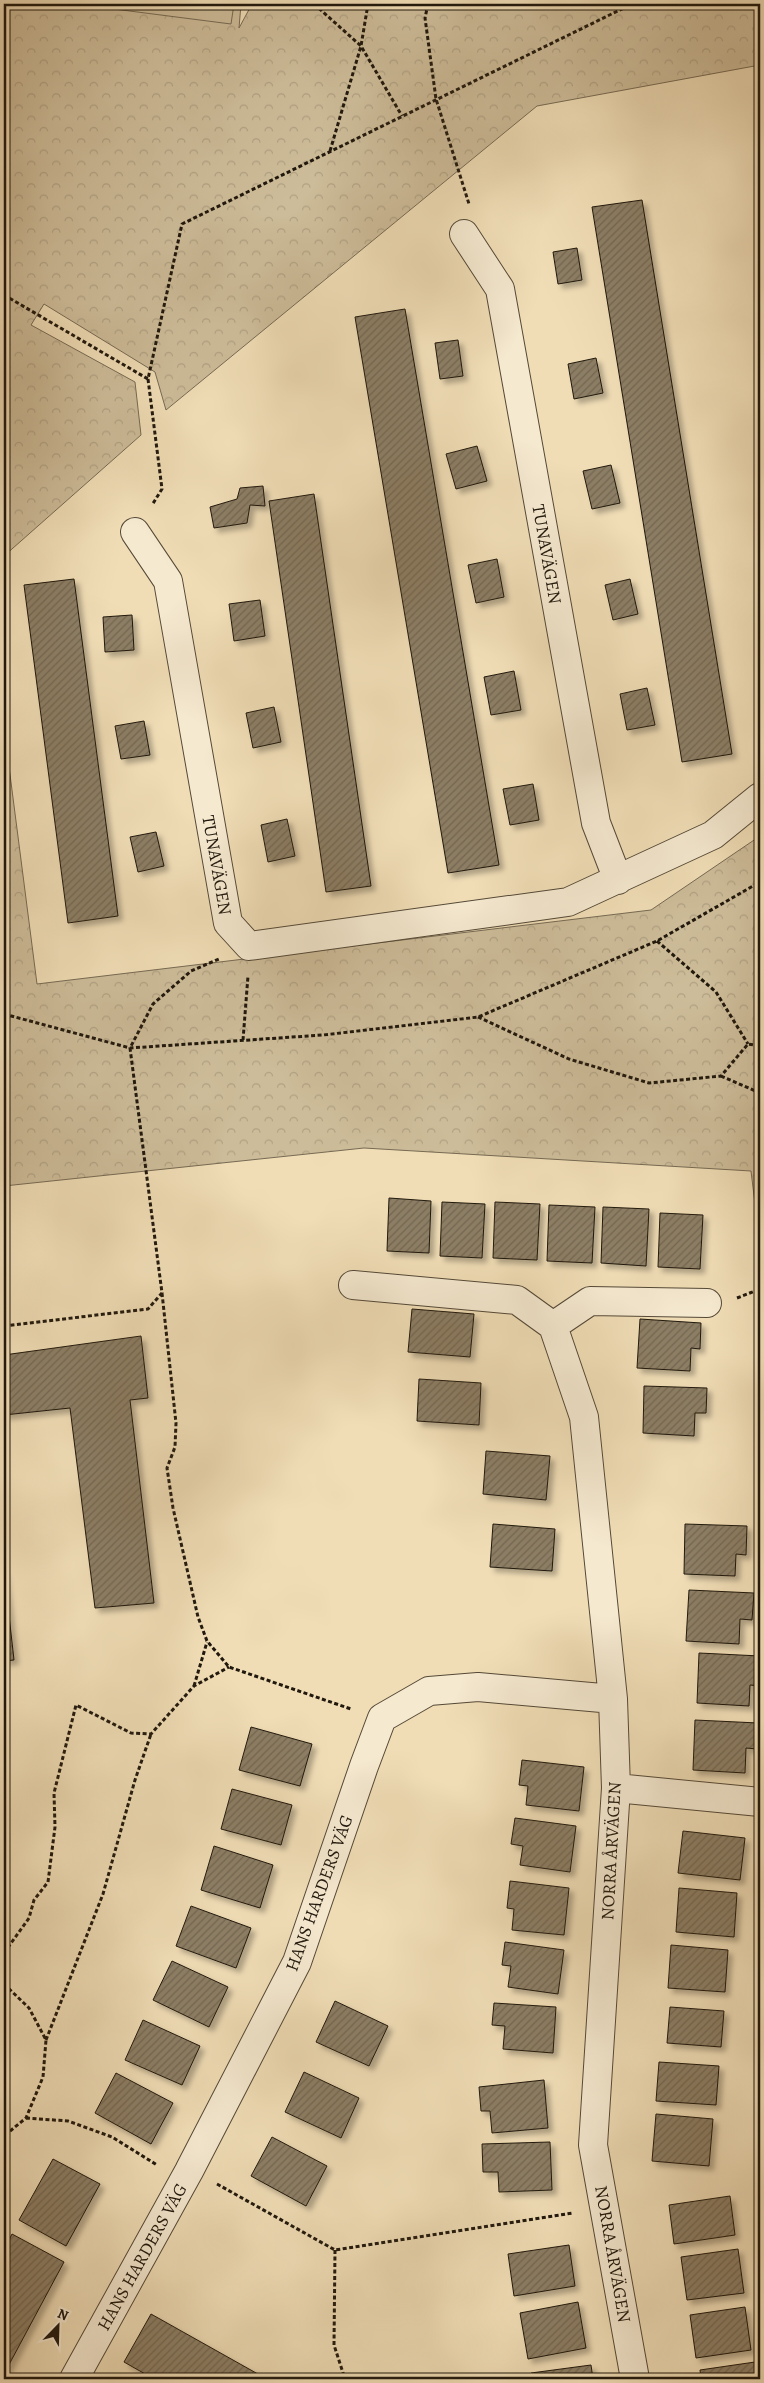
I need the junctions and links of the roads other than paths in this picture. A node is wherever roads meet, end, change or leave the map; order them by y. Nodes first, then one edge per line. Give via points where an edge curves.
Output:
1 (464, 234) road end
2 (135, 532) road end
3 (760, 797) edge
4 (618, 880) junction
5 (353, 1285) dead end
6 (708, 1303) dead end
7 (553, 1326) junction
8 (613, 1699) junction
9 (616, 1788) junction
10 (760, 1802) edge
11 (74, 2379) edge
12 (634, 2379) edge

1 - 4 street, TUNAVÄGEN via 500,289 596,823
2 - 4 street, TUNAVÄGEN via 168,581 228,923 250,946 568,902
3 - 4 street via 713,835
5 - 7 street via 517,1300
6 - 7 street via 590,1301
7 - 8 street, NORRA ÅRVÄGEN via 584,1417
8 - 9 street, NORRA ÅRVÄGEN
8 - 11 street, HANS HARDERS VÄG via 478,1687 429,1691 382,1718 297,1962 189,2171
9 - 10 street
9 - 12 street, NORRA ÅRVÄGEN via 593,2145

